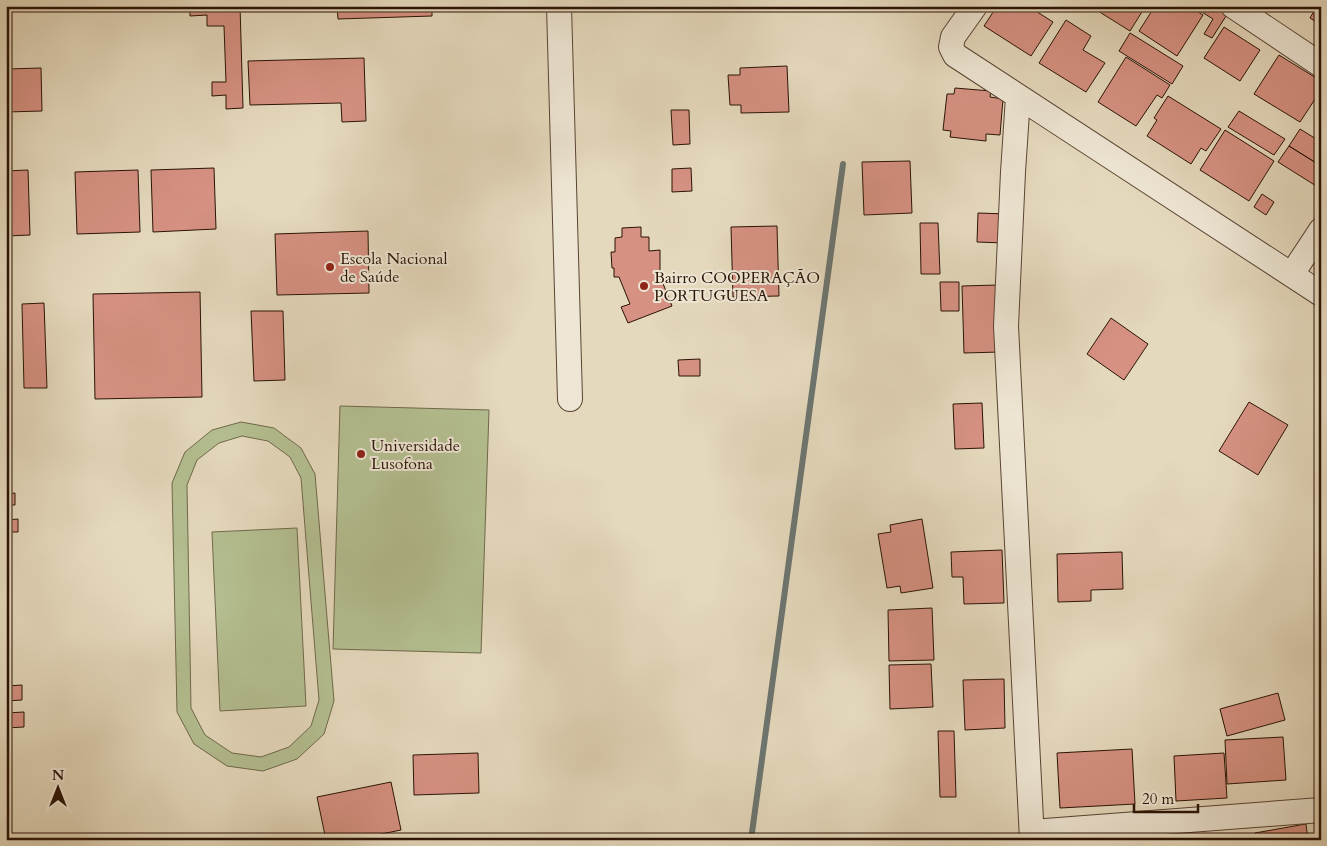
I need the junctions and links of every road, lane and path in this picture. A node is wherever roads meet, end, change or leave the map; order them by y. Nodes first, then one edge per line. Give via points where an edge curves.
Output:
1 (559, 6) edge
2 (974, 6) edge
3 (1233, 6) edge
4 (1321, 65) edge
5 (1018, 98) junction
6 (1321, 230) edge
7 (1292, 274) junction
8 (1321, 294) edge
9 (570, 399) dead end
10 (1321, 810) edge
11 (1032, 836) edge

1 - 9 street
2 - 5 street via 953,37 951,47 954,55
3 - 4 street
5 - 7 street
5 - 11 street via 1006,326
6 - 7 street
7 - 8 street
10 - 11 street

